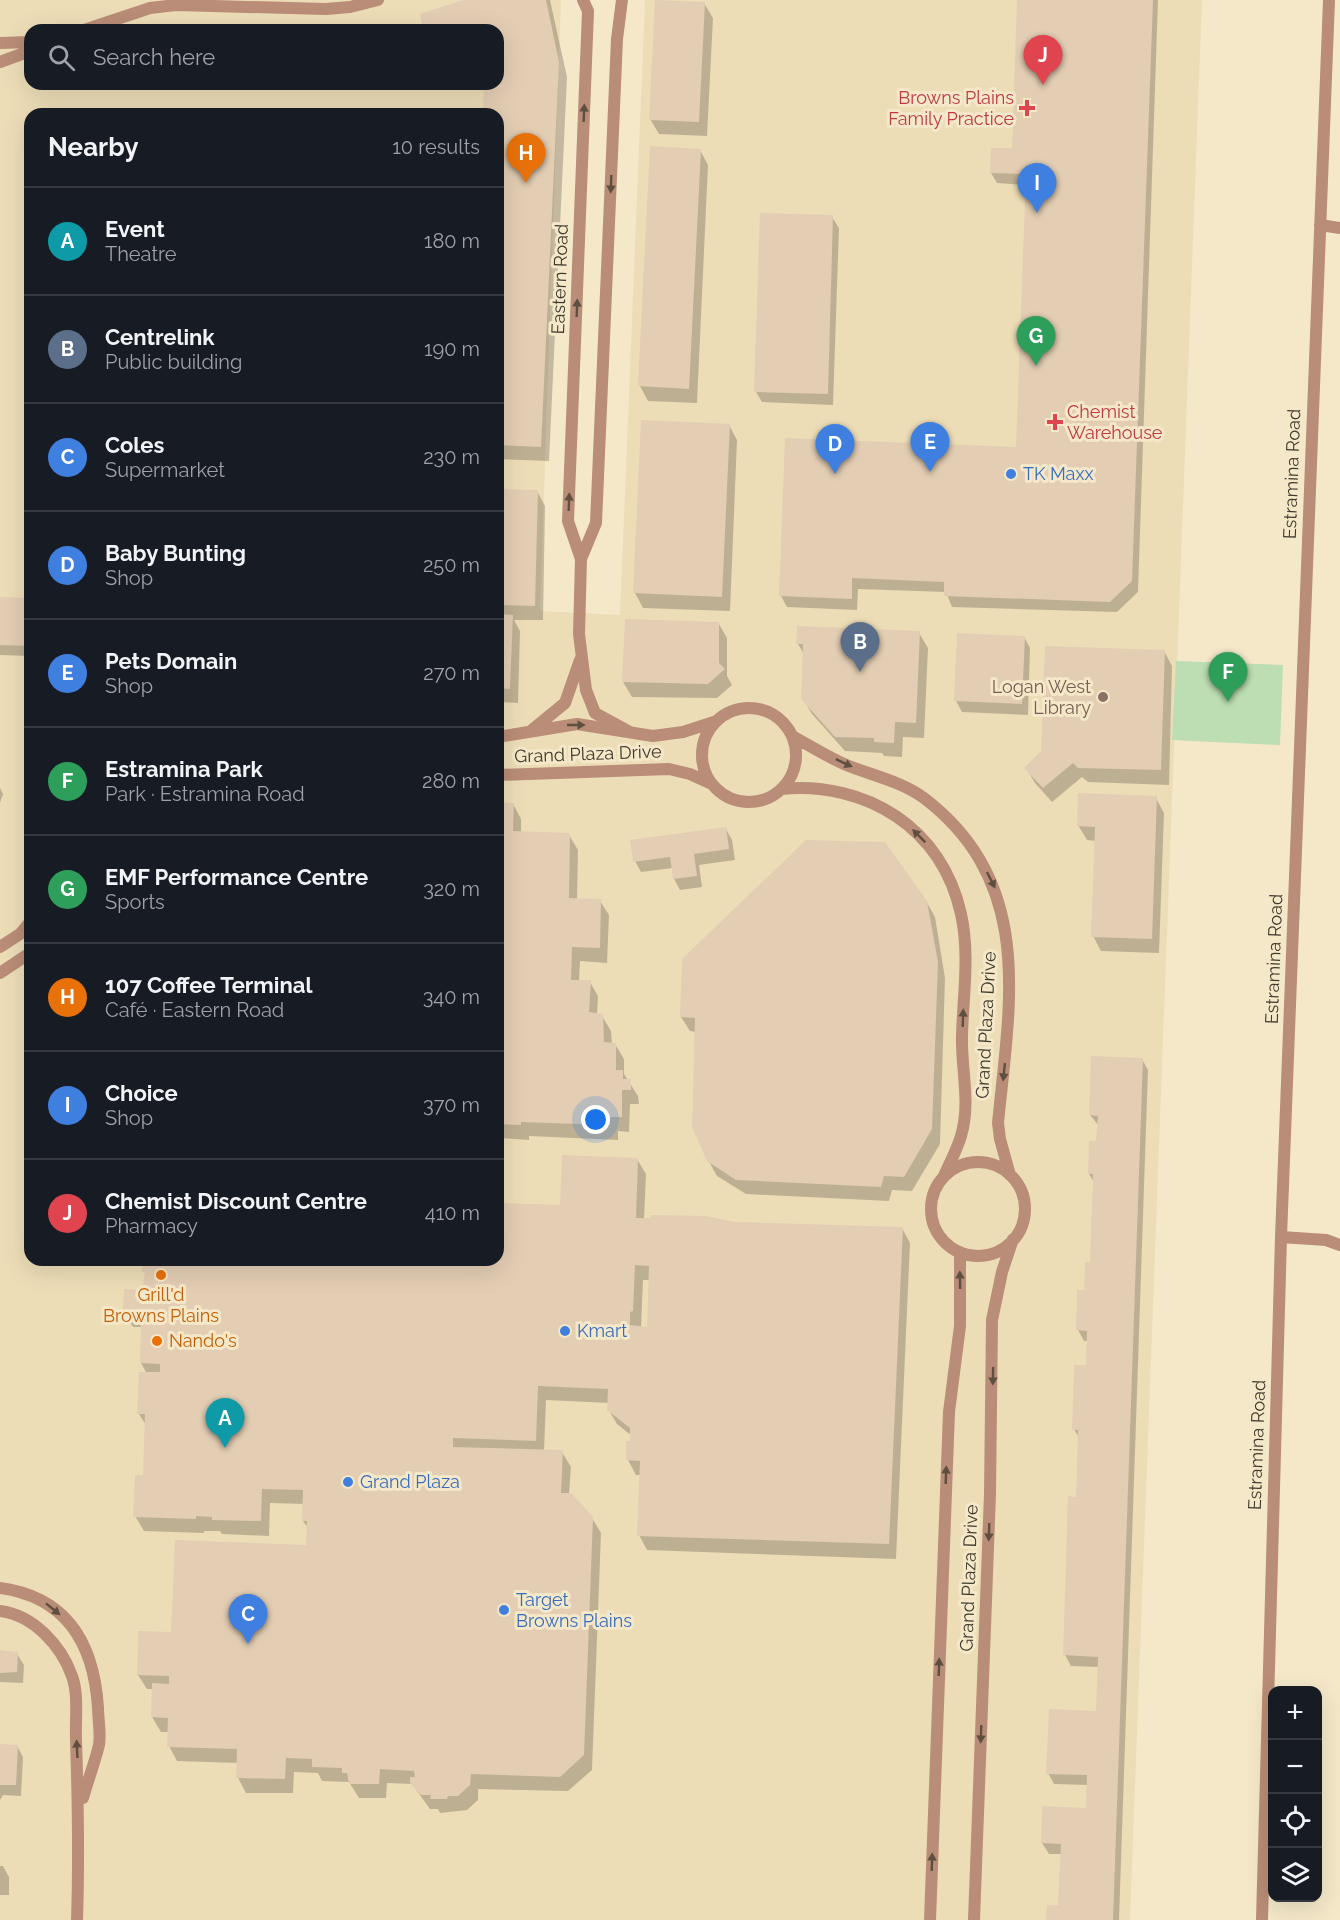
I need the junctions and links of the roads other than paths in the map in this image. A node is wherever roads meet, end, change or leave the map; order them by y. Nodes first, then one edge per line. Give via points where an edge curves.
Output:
1 (378, 0) edge
2 (583, 0) edge
3 (622, 0) edge
4 (1329, 0) edge
5 (102, 24) edge
6 (0, 42) edge
7 (24, 42) edge
8 (24, 53) edge
9 (4, 59) edge
10 (1320, 225) junction
11 (1340, 228) edge
12 (581, 559) junction
13 (581, 653) junction
14 (717, 721) junction
15 (532, 730) junction
16 (631, 733) junction
17 (504, 736) edge
18 (792, 736) junction
19 (504, 775) edge
20 (712, 784) junction
21 (781, 789) junction
22 (24, 929) edge
23 (0, 947) edge
24 (24, 957) edge
25 (0, 973) edge
26 (1010, 1175) junction
27 (943, 1178) junction
28 (1281, 1237) junction
29 (1013, 1239) junction
30 (1340, 1245) edge
31 (960, 1252) junction
32 (0, 1588) edge
33 (0, 1611) edge
34 (80, 1808) junction
35 (77, 1920) edge
36 (930, 1920) edge
37 (974, 1920) edge
38 (1262, 1920) edge

1 - 5 street via 326,9 176,4
12 -> 2 street, Eastern Road via 568,521 588,11
3 -> 12 street, Eastern Road via 617,39 596,523
4 - 10 street, Estramina Road
6 - 7 street
8 - 9 street
10 - 11 street
10 - 28 street, Estramina Road
12 - 13 street, Eastern Road
13 - 15 street, Eastern Road via 565,703
13 - 16 street, Eastern Road via 586,690 595,713
14 - 16 street, Grand Plaza Drive via 663,735
14 - 18 street via 741,709 755,709 770,713
14 - 20 street via 704,745 702,758
15 -> 16 street, Grand Plaza Drive via 577,724
15 - 17 street, Grand Plaza Drive
18 - 21 street via 795,764
18 -> 26 street, Grand Plaza Drive via 844,764 923,798 960,831 996,890 1008,939 1009,990 998,1123
19 - 20 street, Grand Plaza Drive via 663,769
20 - 21 street via 732,799 746,802 760,801
27 -> 21 street, Grand Plaza Drive via 961,1136 966,1087 962,1037 966,948 950,879 929,846 880,806 848,792
22 - 23 street
24 - 25 street
26 - 27 street via 984,1162 955,1168
26 - 29 street via 1021,1190 1025,1208 1020,1230
27 - 31 street via 932,1199 931,1213 942,1239
28 - 30 street via 1326,1240
28 - 38 street, Estramina Road
29 - 31 street via 989,1254 974,1256
29 -> 37 street, Grand Plaza Drive via 992,1320 990,1494
36 -> 31 street, Grand Plaza Drive via 948,1412 960,1326
32 -> 34 street via 52,1605 82,1639 91,1660 99,1743
34 -> 33 street via 72,1676 55,1645 38,1626
34 - 35 street

